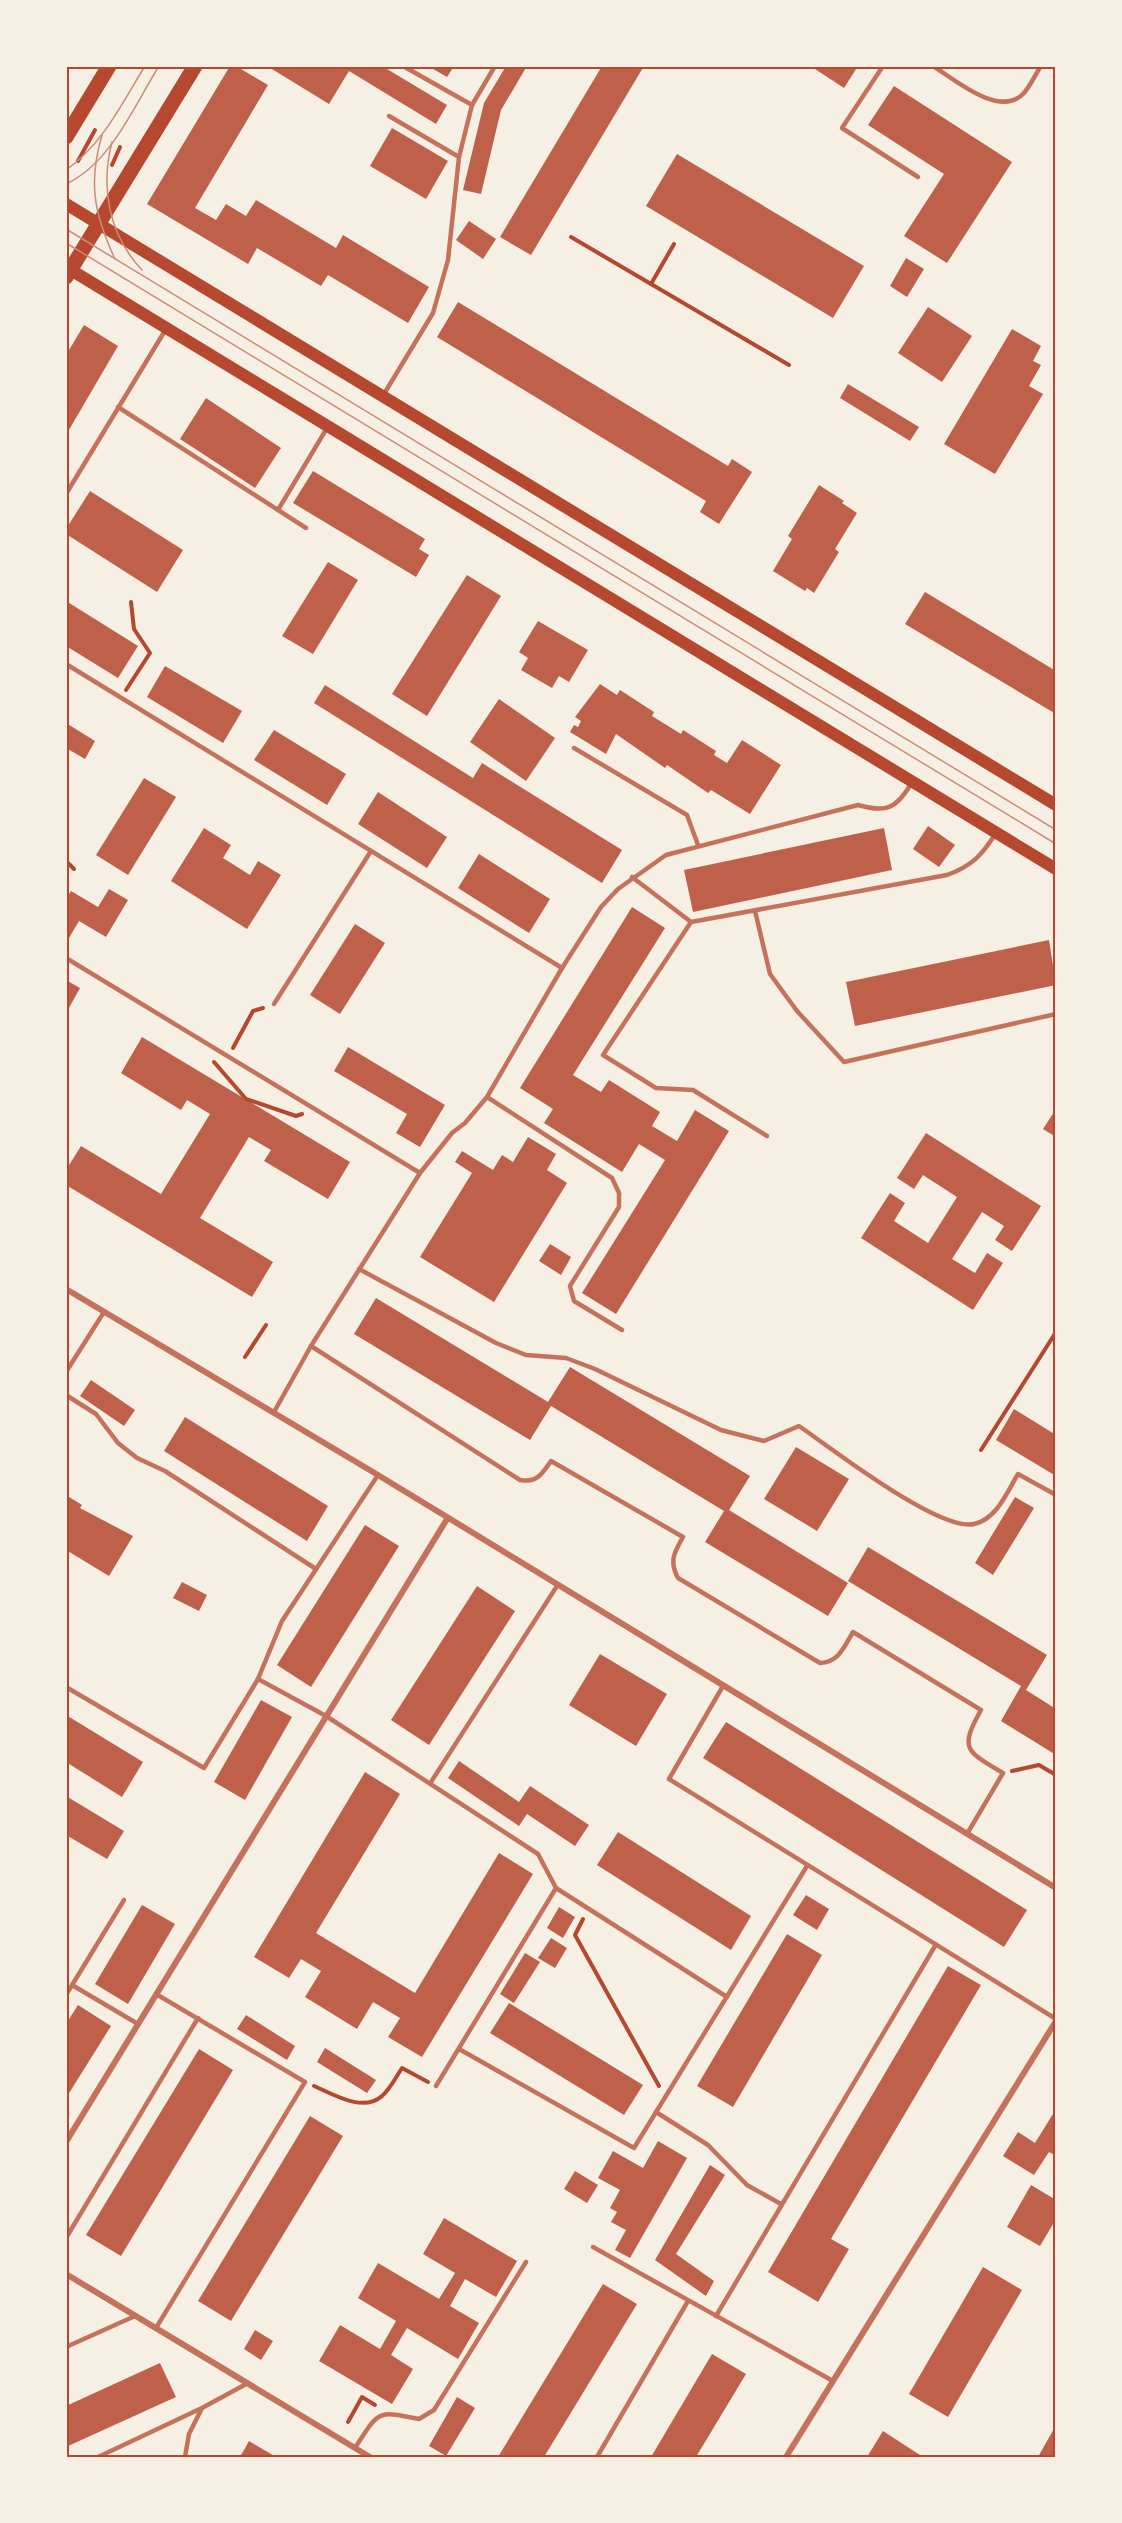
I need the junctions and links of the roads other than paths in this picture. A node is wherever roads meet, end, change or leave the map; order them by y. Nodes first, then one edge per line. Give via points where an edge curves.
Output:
1 (109, 66) edge
2 (195, 66) edge
3 (403, 66) edge
4 (495, 66) edge
5 (883, 66) edge
6 (933, 66) edge
7 (1041, 66) edge
8 (472, 105) junction
9 (389, 116) dead end
10 (66, 137) edge
11 (459, 157) junction
12 (918, 177) dead end
13 (66, 204) edge
14 (99, 224) junction
15 (68, 272) edge
16 (166, 328) junction
17 (383, 396) junction
18 (118, 408) junction
19 (328, 427) junction
20 (66, 494) edge
21 (278, 510) junction
22 (306, 528) dead end
23 (66, 664) edge
24 (574, 748) dead end
25 (912, 781) junction
26 (1056, 805) edge
27 (996, 832) junction
28 (698, 845) junction
29 (371, 851) junction
30 (1056, 869) edge
31 (632, 877) junction
32 (755, 911) junction
33 (691, 922) junction
34 (66, 958) edge
35 (562, 968) junction
36 (274, 1004) road end
37 (1056, 1014) edge
38 (487, 1097) junction
39 (767, 1136) dead end
40 (420, 1173) junction
41 (359, 1269) junction
42 (66, 1289) edge
43 (104, 1311) junction
44 (622, 1330) dead end
45 (311, 1346) junction
46 (66, 1372) edge
47 (66, 1395) edge
48 (274, 1412) junction
49 (378, 1475) junction
50 (1056, 1496) edge
51 (447, 1519) junction
52 (316, 1569) junction
53 (557, 1586) junction
54 (258, 1679) junction
55 (723, 1686) junction
56 (66, 1687) edge
57 (326, 1716) junction
58 (431, 1782) junction
59 (966, 1834) junction
60 (807, 1866) junction
61 (556, 1888) junction
62 (1056, 1888) edge
63 (124, 1900) dead end
64 (935, 1946) junction
65 (72, 1985) junction
66 (156, 1994) junction
67 (66, 1995) edge
68 (727, 1996) junction
69 (198, 2018) junction
70 (1056, 2020) edge
71 (138, 2024) junction
72 (459, 2049) junction
73 (436, 2086) road end
74 (656, 2112) junction
75 (66, 2142) edge
76 (781, 2204) junction
77 (66, 2238) edge
78 (593, 2247) dead end
79 (526, 2262) dead end
80 (66, 2274) edge
81 (687, 2301) junction
82 (135, 2316) junction
83 (716, 2316) junction
84 (156, 2328) junction
85 (66, 2348) edge
86 (833, 2381) junction
87 (248, 2383) junction
88 (202, 2408) junction
89 (355, 2448) junction
90 (98, 2457) edge
91 (185, 2457) edge
92 (370, 2457) edge
93 (597, 2457) edge
94 (786, 2457) edge

1 - 10 main road
2 - 14 main road
3 - 8 lane
4 - 8 lane
5 - 12 lane via 842,128
6 - 7 lane via 984,99 1004,102 1022,96
8 - 11 lane
9 - 11 lane
11 - 17 lane via 448,260 433,313
13 - 14 main road
14 - 15 main road
14 - 17 main road
15 - 16 main road
16 - 18 lane
16 - 19 main road
17 - 26 main road
18 - 20 lane
18 - 21 lane
19 - 21 lane
19 - 25 main road
21 - 22 lane
23 - 29 lane
24 - 28 lane via 687,815
25 - 27 main road
25 - 28 lane via 900,802 891,807 871,809 858,805
27 - 30 main road
27 - 32 lane via 984,854 968,867 947,875
28 - 31 lane via 666,855
29 - 35 lane
29 - 36 lane
31 - 33 lane
31 - 35 lane via 601,907
32 - 33 lane
32 - 37 lane via 770,974 797,1011 844,1062
33 - 39 lane via 603,1055 657,1088 693,1090
34 - 40 lane
35 - 38 lane
38 - 40 lane
38 - 44 lane via 612,1178 620,1193 619,1207 570,1286 574,1301
40 - 41 lane
41 - 45 lane
41 - 50 lane via 496,1343 526,1355 566,1358 721,1430 764,1441 799,1426 900,1496 952,1524 974,1525 992,1516 1018,1473
42 - 43 street
43 - 46 lane
43 - 48 street
45 - 48 lane
45 - 59 lane via 520,1480 539,1478 551,1461 683,1537 672,1556 678,1578 820,1663 839,1656 854,1632 981,1710 967,1734 969,1749 975,1757 1003,1773
47 - 52 lane via 96,1414 118,1443 137,1458 165,1471
48 - 49 street
49 - 51 street
49 - 52 lane
51 - 53 street
51 - 57 street
52 - 54 lane via 282,1621
53 - 55 street
53 - 58 lane
54 - 56 lane via 204,1768
54 - 57 lane
55 - 59 street
55 - 60 lane via 669,1779
57 - 58 lane
57 - 66 street
58 - 61 lane via 538,1854
59 - 62 street
60 - 64 lane
60 - 68 lane
61 - 68 lane
61 - 72 lane
63 - 65 lane
64 - 70 lane
64 - 76 lane
65 - 67 lane
65 - 71 lane
66 - 69 lane
66 - 71 street
68 - 74 lane
69 - 77 lane
69 - 84 lane via 305,2082
70 - 86 street
71 - 75 street
72 - 73 lane
72 - 74 lane via 634,2148
74 - 76 lane via 708,2145 747,2185
76 - 83 lane
78 - 81 lane
79 - 89 lane via 434,2410 419,2419 387,2412 375,2417
80 - 82 street
81 - 83 lane
81 - 93 lane
82 - 84 street
82 - 85 lane
83 - 86 lane
84 - 87 street
86 - 94 street
87 - 88 lane
87 - 89 street
88 - 90 lane
88 - 91 lane via 189,2434
89 - 92 street

